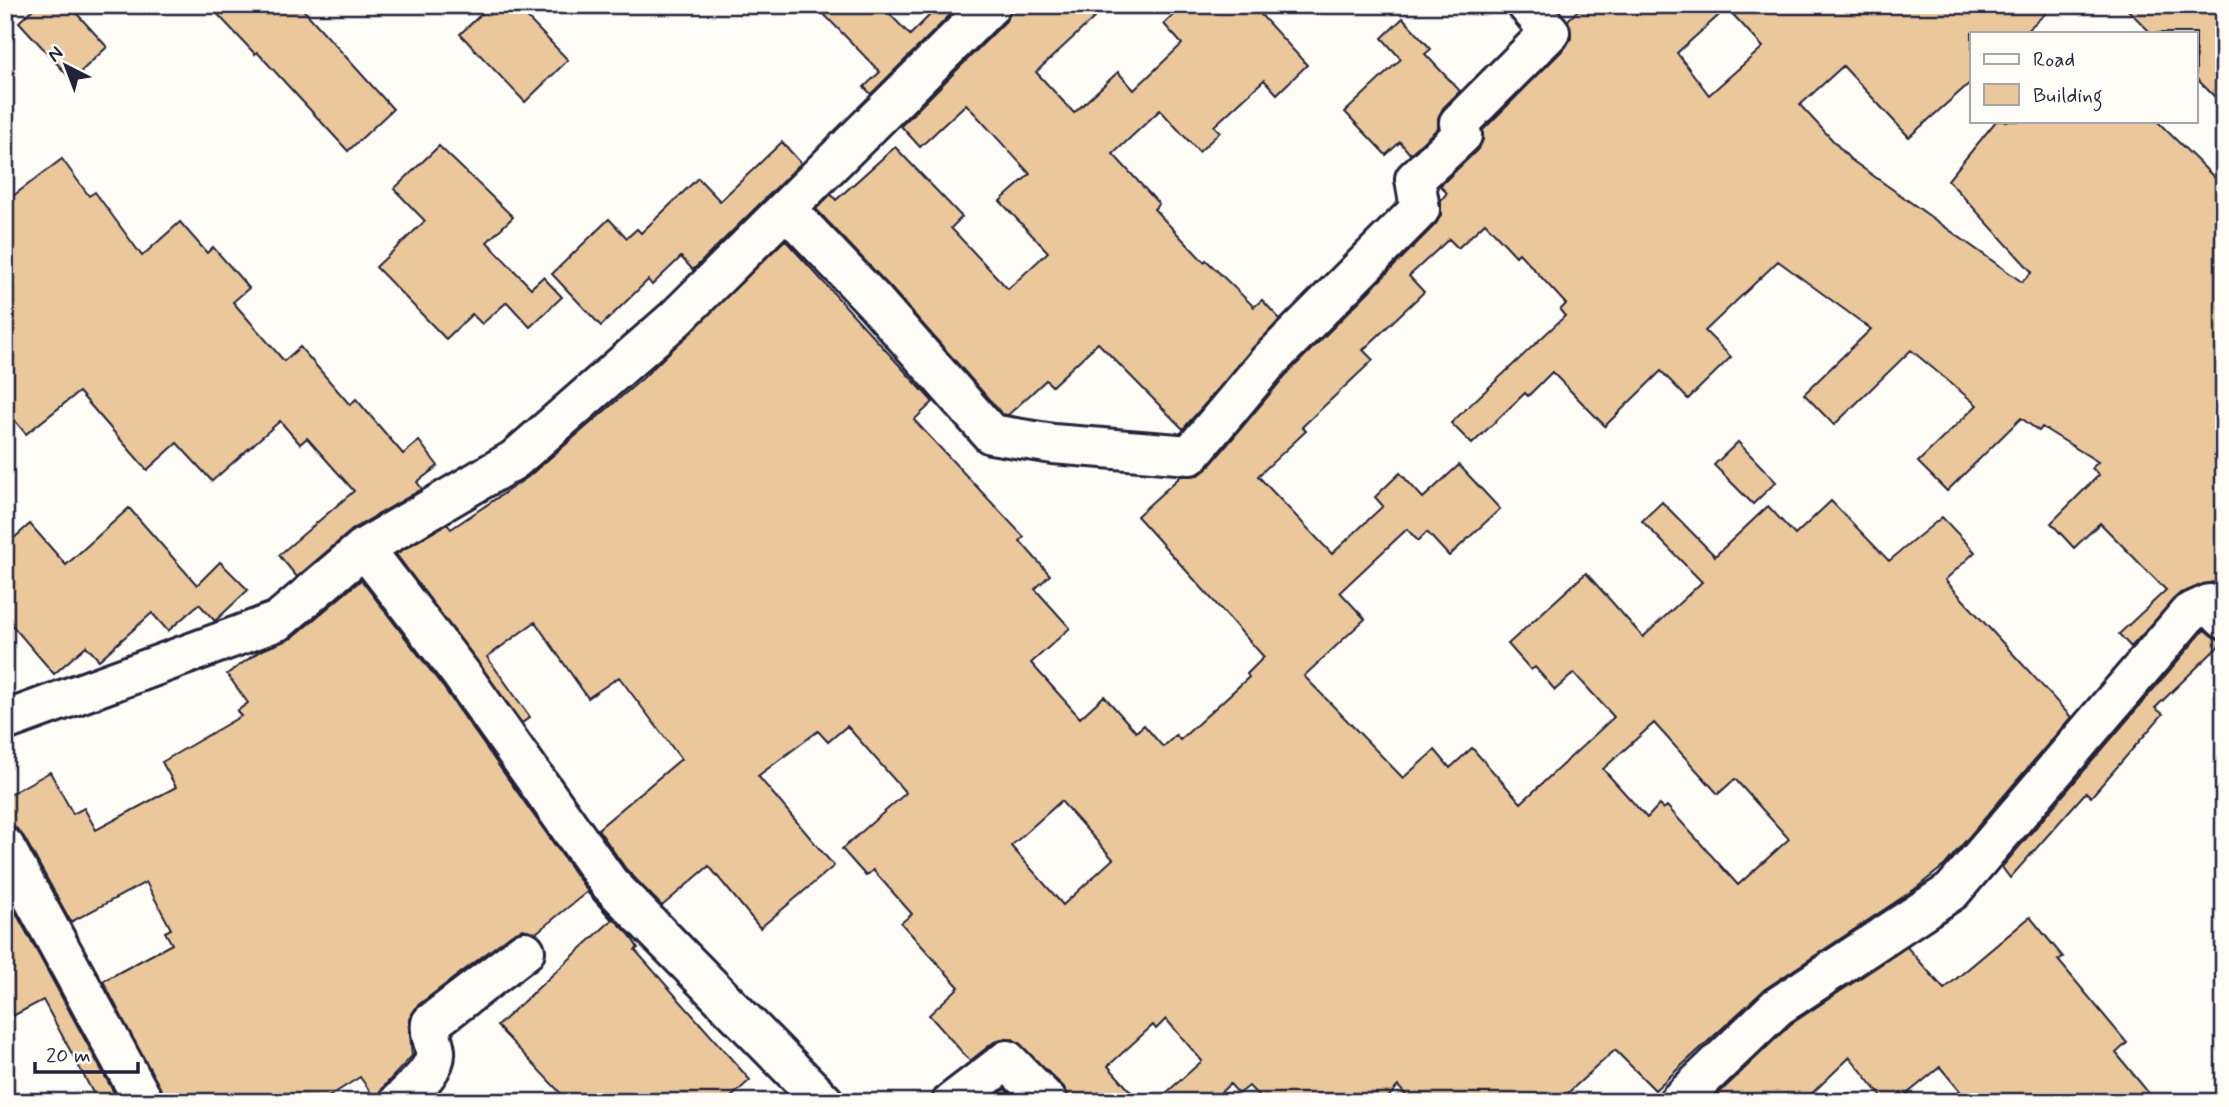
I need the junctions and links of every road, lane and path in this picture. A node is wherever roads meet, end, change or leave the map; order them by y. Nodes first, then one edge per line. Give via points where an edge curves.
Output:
1 (990, 5) edge
2 (1527, 5) edge
3 (786, 209) junction
4 (364, 548) junction
5 (2224, 619) edge
6 (5, 721) edge
7 (5, 848) edge
8 (525, 951) dead end
9 (144, 1102) edge
10 (398, 1102) edge
11 (824, 1102) edge
12 (952, 1102) edge
13 (1048, 1102) edge
14 (1678, 1102) edge

1 - 3 street
2 - 3 street via 1550,32 1459,123 1462,135 1415,179 1419,209 1269,361 1190,455 1053,444 991,433
3 - 4 street via 676,319 514,460
4 - 6 street via 278,621
4 - 11 street via 461,674 609,883
5 - 14 street via 2209,604 2189,613 1952,891 1777,1007
7 - 9 street
8 - 10 street via 431,1023 429,1032 436,1052 431,1066
12 - 13 street via 1007,1060

